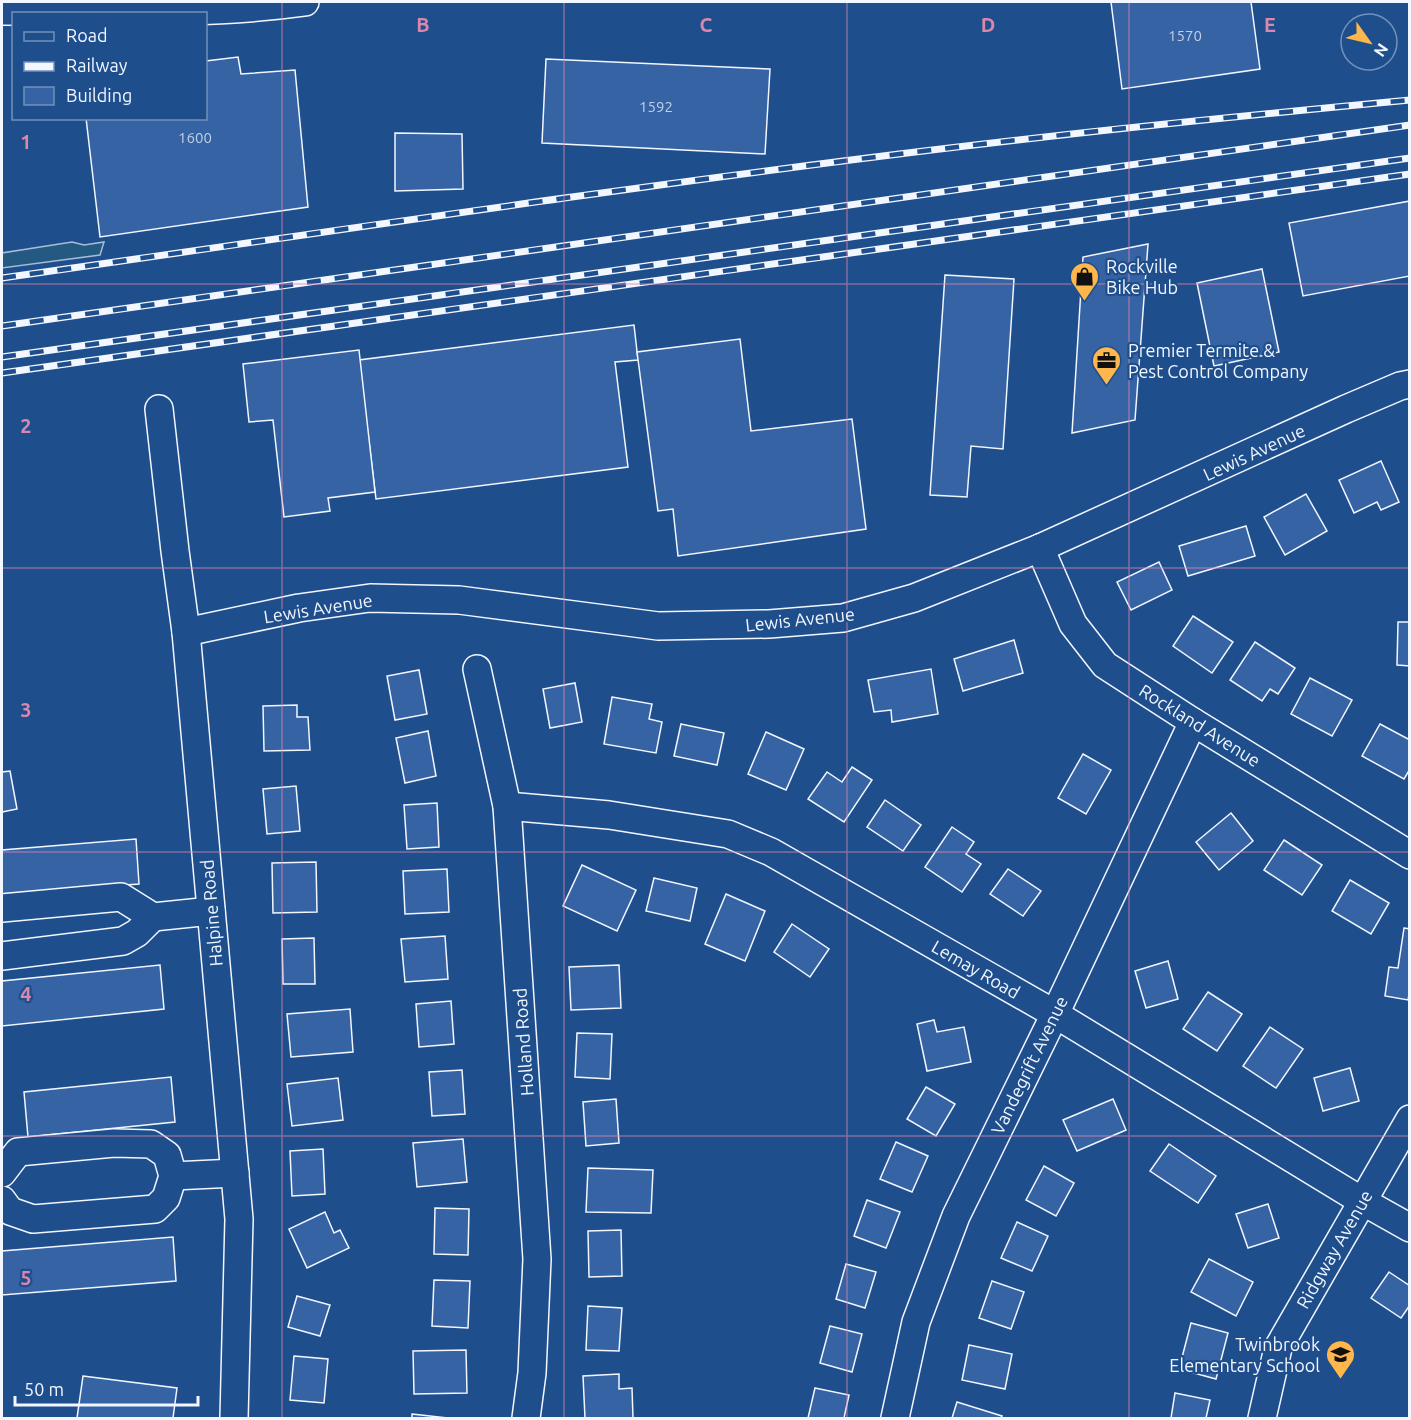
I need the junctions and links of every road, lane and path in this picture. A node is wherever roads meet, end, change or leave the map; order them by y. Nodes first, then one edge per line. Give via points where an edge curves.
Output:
1 (305, 2) edge
2 (148, 7) edge
3 (2, 11) edge
4 (1410, 384) edge
5 (159, 409) dead end
6 (1040, 548) junction
7 (186, 632) junction
8 (477, 669) dead end
9 (1193, 723) junction
10 (507, 806) junction
11 (1410, 855) edge
12 (2, 908) edge
13 (211, 911) junction
14 (153, 917) junction
15 (2, 956) edge
16 (1055, 1014) junction
17 (1410, 1119) edge
18 (2, 1173) edge
19 (235, 1173) junction
20 (173, 1176) junction
21 (2, 1200) edge
22 (1362, 1201) junction
23 (1410, 1228) edge
24 (234, 1419) edge
25 (526, 1419) edge
26 (896, 1419) edge
27 (1262, 1419) edge

1 - 2 street
2 - 3 street
4 - 6 street, Lewis Avenue via 1346,409
5 - 7 street, Halpine Road
6 - 7 street, Lewis Avenue via 914,598 833,619 658,626 459,600 370,598
6 - 9 street, Rockland Avenue via 1073,624 1104,665
7 - 13 street, Halpine Road
8 - 10 street, Holland Road
9 - 11 street, Rockland Avenue
9 - 16 street, Vandegrift Avenue
10 - 16 street, Lemay Road via 609,815 728,834 771,852
10 - 25 street, Holland Road via 537,1259
12 - 14 street via 121,897
13 - 14 street
13 - 19 street, Halpine Road
14 - 15 street via 123,941
16 - 22 street, Lemay Road
16 - 26 street, Vandegrift Avenue via 956,1216 916,1322
17 - 22 street, Ridgway Avenue
18 - 20 street via 18,1152 114,1143 151,1144 166,1155
19 - 20 street
19 - 24 street, Halpine Road via 239,1219
20 - 21 street via 166,1198 155,1209 33,1219 10,1211
22 - 23 street, Lemay Road
22 - 27 street, Ridgway Avenue via 1278,1348

